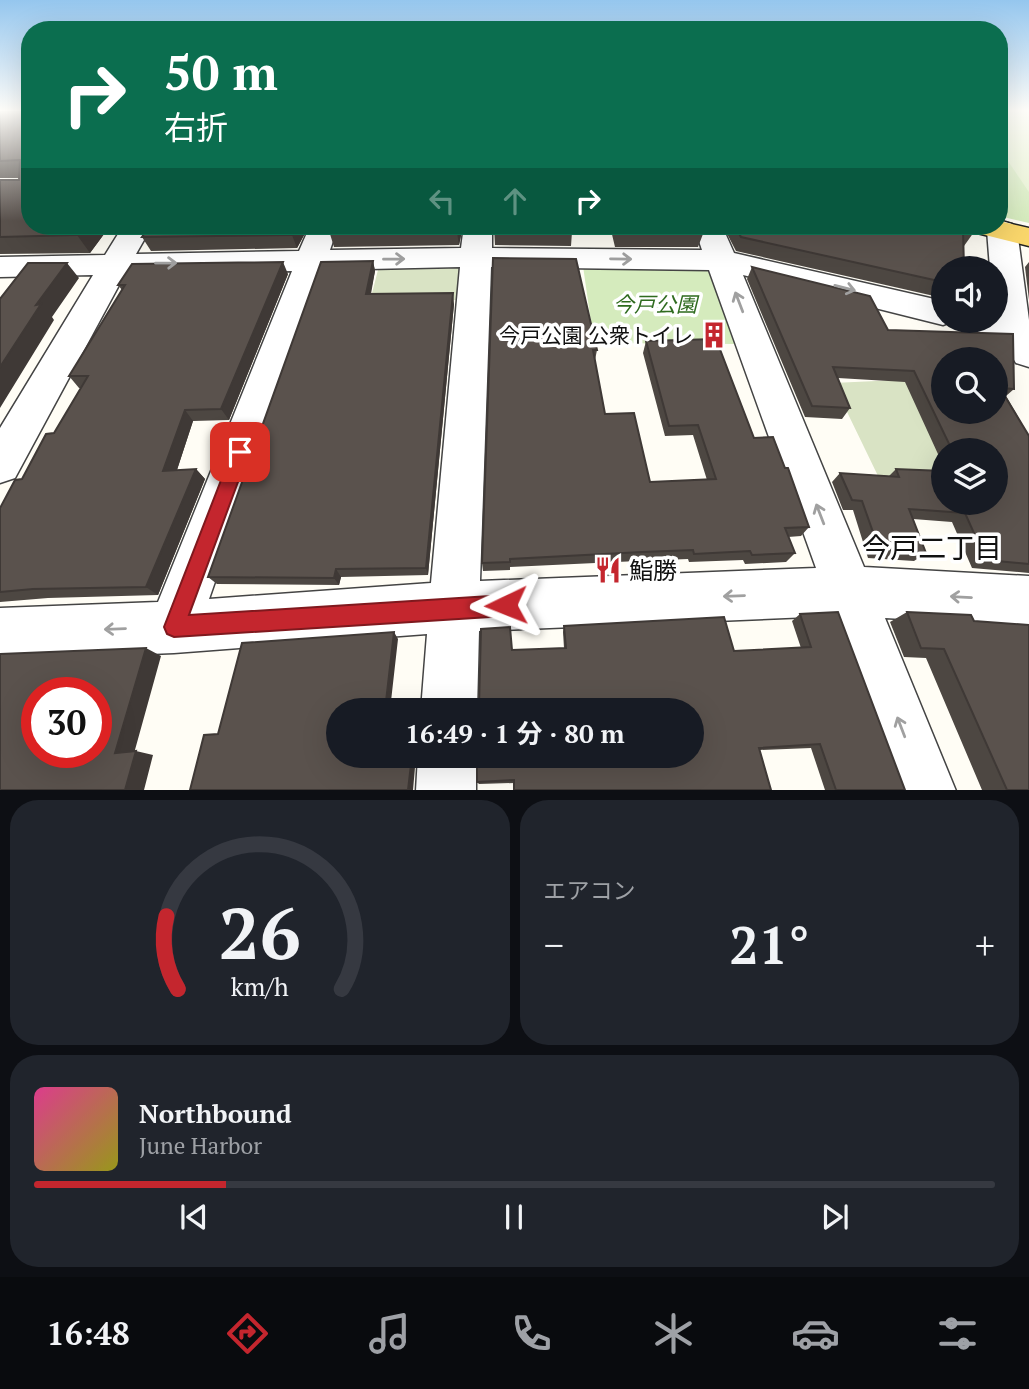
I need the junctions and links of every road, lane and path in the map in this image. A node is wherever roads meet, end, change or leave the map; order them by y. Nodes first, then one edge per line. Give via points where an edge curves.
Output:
1 (132, 235) edge
2 (1005, 235) edge
3 (477, 242) edge
4 (318, 243) edge
5 (716, 243) edge
6 (114, 264) junction
7 (0, 267) edge
8 (931, 309) edge
9 (1024, 339) edge
10 (0, 465) edge
11 (849, 591) junction
12 (1029, 601) edge
13 (453, 607) junction
14 (174, 627) junction
15 (0, 634) edge
16 (449, 698) edge
17 (447, 768) edge
18 (446, 790) edge
19 (926, 790) edge

1 - 6 street
2 - 9 street
4 -> 3 street
3 -> 5 street
3 - 13 street
6 -> 4 street
4 - 14 street
5 -> 8 street
11 -> 5 street
6 - 7 street
6 - 10 street
12 -> 11 street
11 -> 13 street
19 -> 11 street
13 - 14 street
13 - 16 street
14 -> 15 street
17 - 18 street

